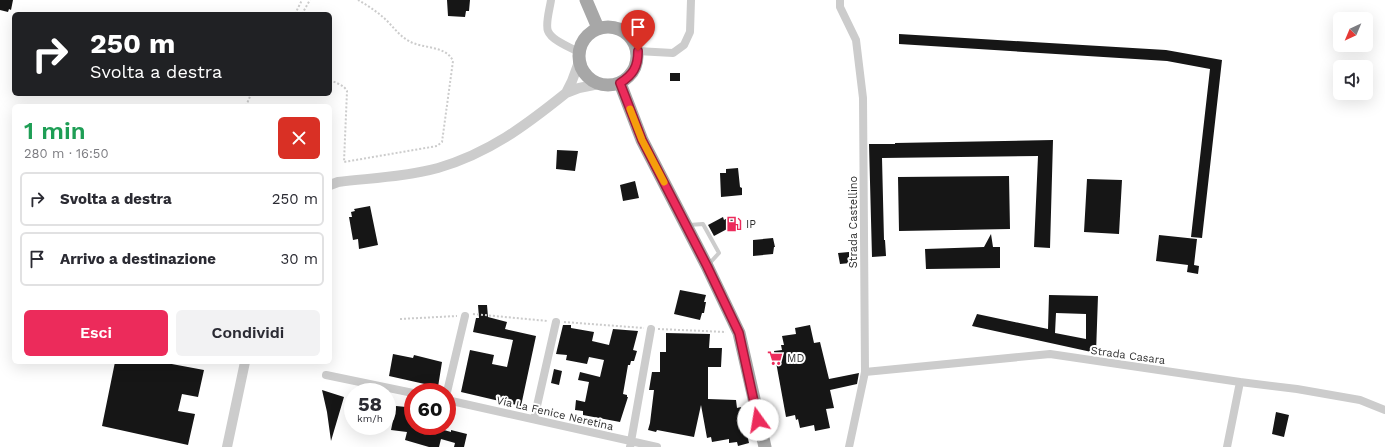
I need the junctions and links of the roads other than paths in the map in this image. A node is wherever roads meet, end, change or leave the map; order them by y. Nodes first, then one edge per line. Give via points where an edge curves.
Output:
1 (551, 0) edge
2 (586, 0) edge
3 (691, 0) edge
4 (840, 0) edge
5 (598, 28) junction
6 (638, 51) junction
7 (579, 57) junction
8 (620, 83) junction
9 (600, 84) junction
10 (566, 93) junction
11 (333, 182) edge
12 (465, 316) road end
13 (556, 322) road end
14 (651, 329) road end
15 (245, 364) edge
16 (865, 372) junction
17 (326, 375) dead end
18 (1240, 382) junction
19 (449, 383) edge
20 (404, 391) edge
21 (456, 402) edge
22 (1385, 410) edge
23 (534, 420) junction
24 (630, 444) edge
25 (227, 447) edge
26 (657, 447) edge
27 (765, 447) edge
28 (849, 447) edge
29 (1227, 447) edge

1 - 7 street via 548,31
2 - 5 main road
3 - 6 street via 690,32 684,45 673,53
4 - 16 street, Strada Castellino via 840,7 856,40 863,98
5 - 6 main road via 607,26 623,30 635,43
5 - 7 main road via 585,37
6 - 8 main road via 638,61 634,70
7 - 9 main road via 584,72
7 - 10 street
8 - 9 main road
8 - 27 main road via 642,140 739,333
9 - 10 street
10 - 11 street via 506,138 462,160 407,174
12 - 19 street
13 - 23 street
14 - 24 street
15 - 25 street
16 - 18 street, Strada Casara via 1050,354
16 - 28 street, Strada Castellino
17 - 20 street
18 - 22 street, Strada Casara via 1360,400
18 - 29 street
21 - 23 street, Via La Fenice Neretina
23 - 24 street, Via La Fenice Neretina
24 - 26 street, Via La Fenice Neretina

